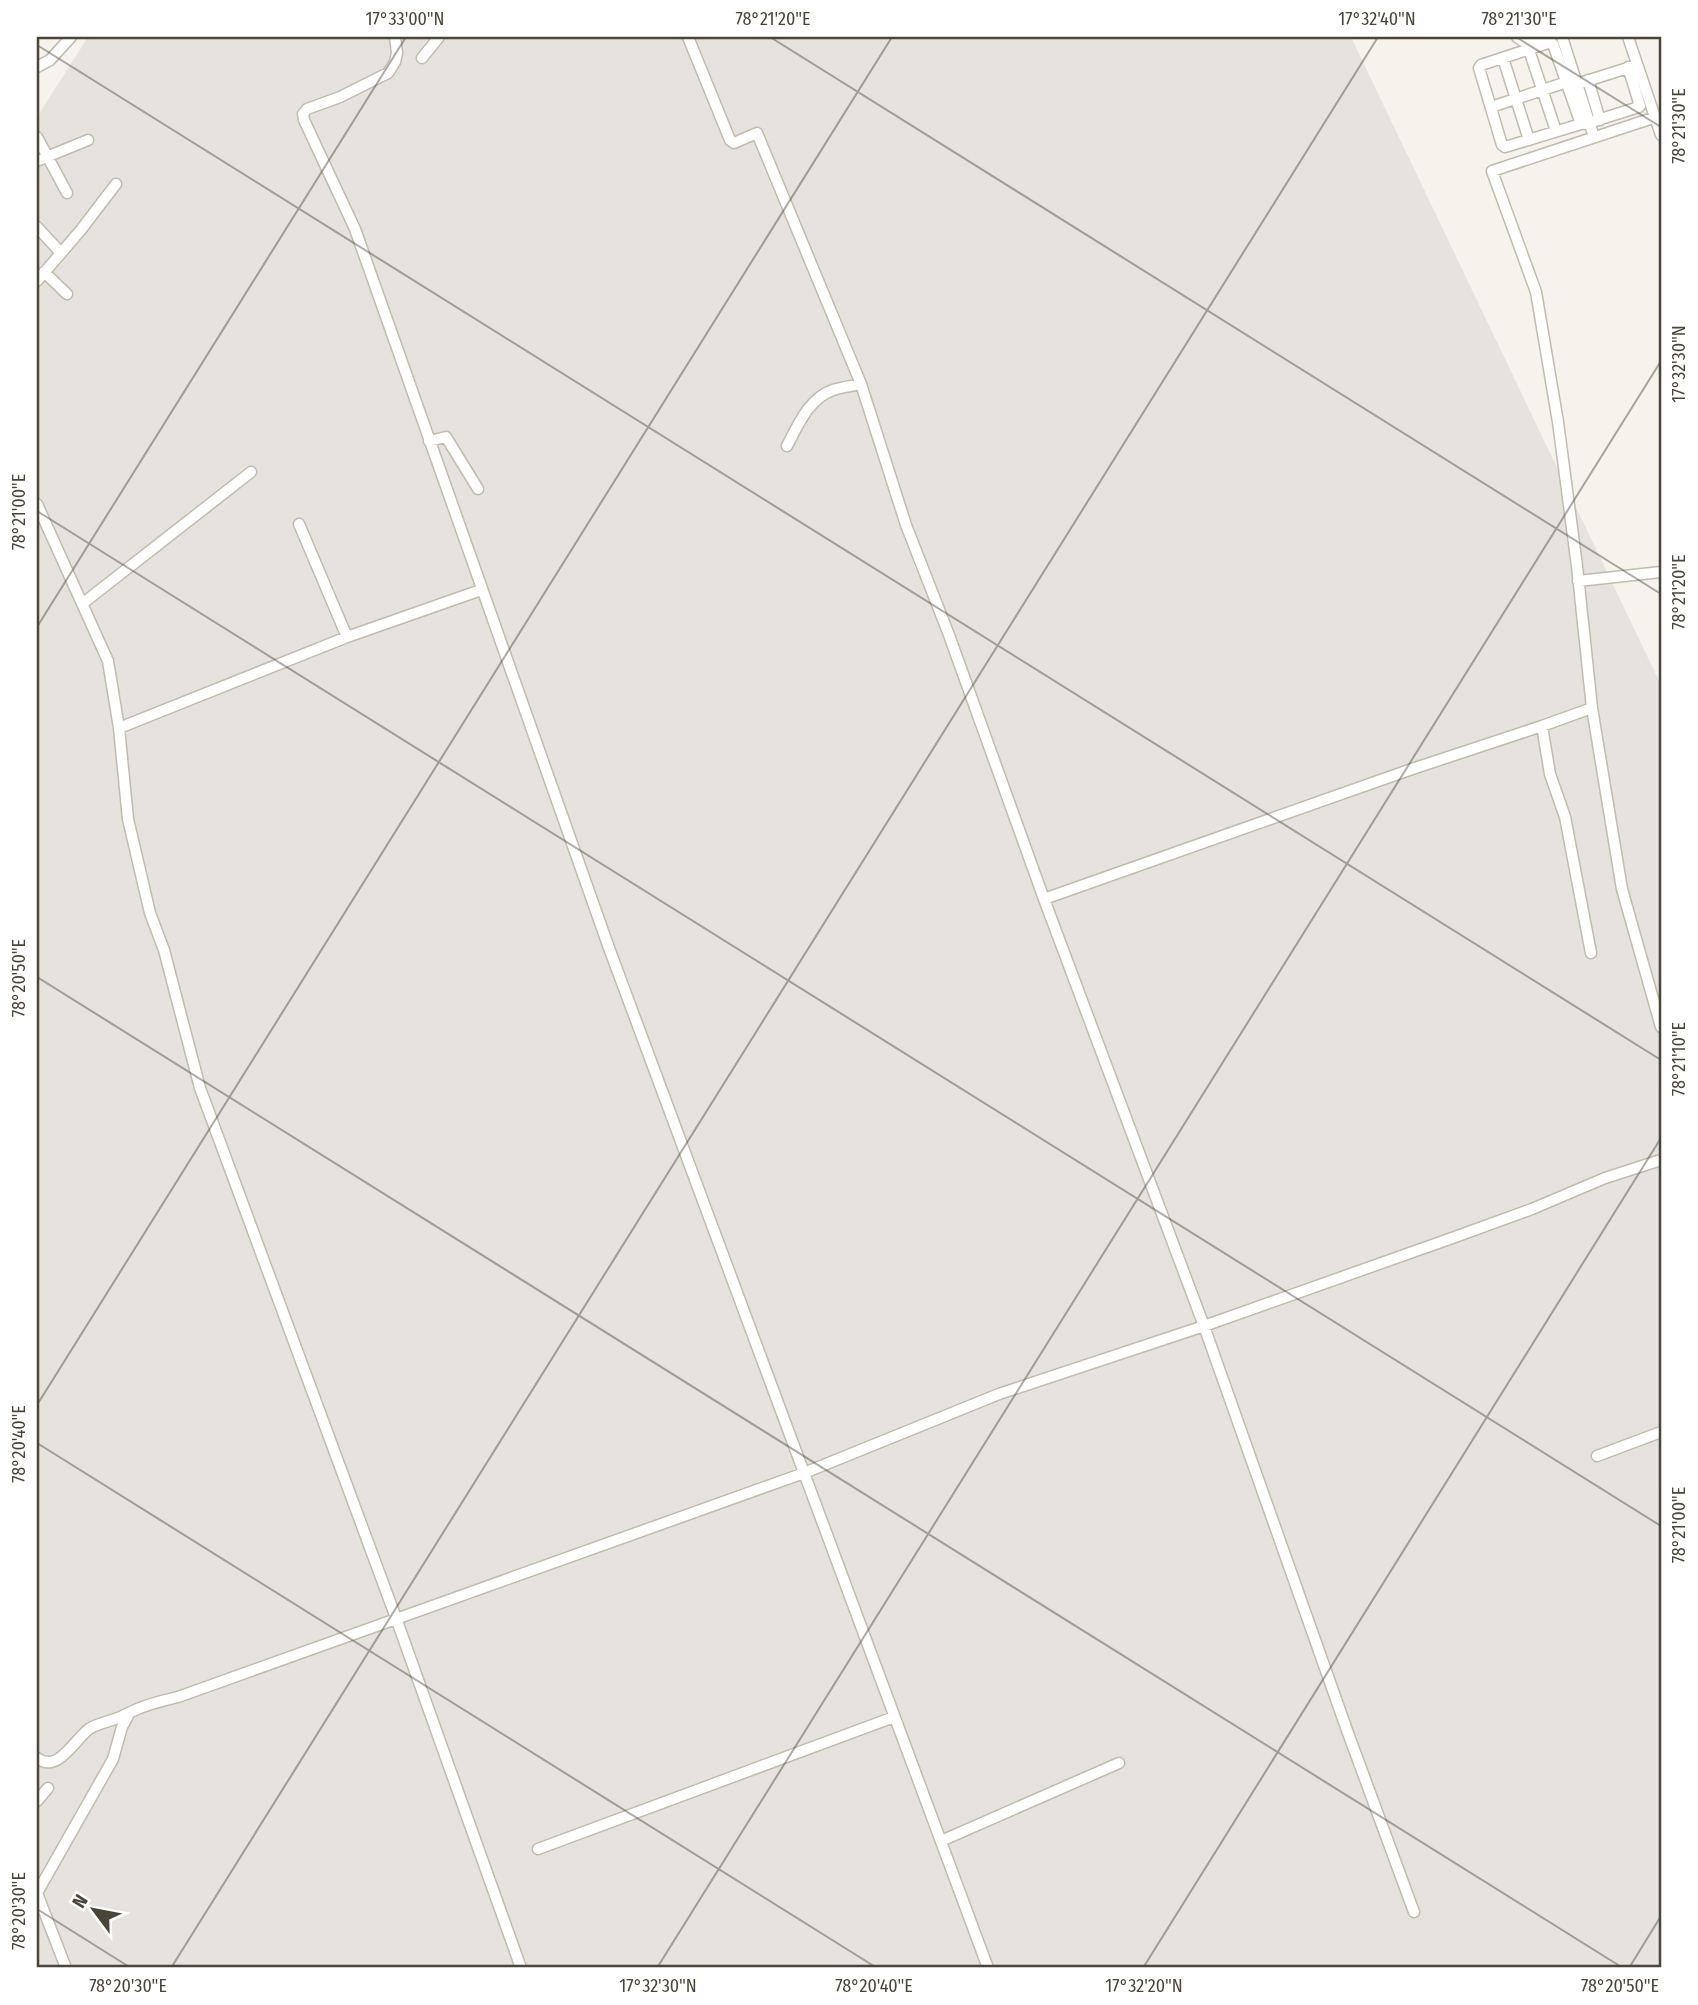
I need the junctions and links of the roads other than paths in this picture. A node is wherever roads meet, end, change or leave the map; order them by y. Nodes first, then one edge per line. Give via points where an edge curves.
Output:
1 (395, 37) edge
2 (439, 37) edge
3 (688, 37) edge
4 (1517, 37) edge
5 (1543, 37) edge
6 (1562, 37) edge
7 (1628, 37) edge
8 (67, 38) edge
9 (1529, 50) junction
10 (422, 58) dead end
11 (1503, 58) junction
12 (1633, 66) junction
13 (37, 67) edge
14 (1576, 81) junction
15 (1542, 90) junction
16 (1516, 99) junction
17 (1491, 107) junction
18 (1656, 117) junction
19 (1590, 122) junction
20 (1556, 131) junction
21 (1661, 135) edge
22 (1594, 137) junction
23 (37, 138) edge
24 (88, 140) dead end
25 (1529, 140) junction
26 (41, 159) edge
27 (116, 184) dead end
28 (67, 193) dead end
29 (37, 227) edge
30 (61, 253) junction
31 (41, 277) edge
32 (67, 294) dead end
33 (861, 384) junction
34 (429, 441) junction
35 (787, 446) dead end
36 (251, 472) dead end
37 (478, 489) dead end
38 (37, 505) edge
39 (299, 524) dead end
40 (1661, 572) edge
41 (1578, 581) junction
42 (481, 590) junction
43 (82, 604) junction
44 (347, 637) junction
45 (1591, 708) junction
46 (1542, 726) junction
47 (119, 728) junction
48 (1044, 899) junction
49 (1591, 953) dead end
50 (1661, 1027) edge
51 (1661, 1160) edge
52 (1204, 1326) junction
53 (1661, 1432) edge
54 (1597, 1456) dead end
55 (804, 1473) junction
56 (396, 1618) junction
57 (129, 1714) junction
58 (894, 1717) junction
59 (37, 1758) edge
60 (1119, 1763) dead end
61 (48, 1788) dead end
62 (37, 1801) edge
63 (941, 1841) junction
64 (538, 1849) dead end
65 (37, 1893) edge
66 (1414, 1912) dead end
67 (61, 1967) edge
68 (521, 1968) edge
69 (988, 1968) edge

1 - 34 street via 395,62 387,73 303,114 355,229
2 - 10 street
3 - 33 street via 730,140 738,142 757,133
4 - 5 street via 1523,41
6 - 14 street
7 - 12 street
8 - 13 street via 50,60
9 - 11 street
9 - 14 street via 1551,42
9 - 15 street
11 - 16 street
11 - 17 street via 1479,68
12 - 14 street
12 - 18 street
12 - 19 street via 1640,106
14 - 15 street
14 - 19 street
15 - 16 street
15 - 20 street
16 - 17 street
16 - 25 street
17 - 25 street via 1502,145
18 - 21 street
18 - 22 street
19 - 20 street
19 - 22 street
20 - 25 street
22 - 41 street via 1492,171 1536,292
23 - 26 street
24 - 26 street
26 - 28 street
27 - 30 street
29 - 30 street
30 - 31 street
31 - 32 street
33 - 35 street via 831,390 816,399
33 - 48 street via 906,525
34 - 37 street via 446,437
34 - 42 street
36 - 43 street
38 - 43 street
39 - 44 street
40 - 41 street
41 - 45 street
42 - 44 street
42 - 55 street
43 - 47 street via 108,661
44 - 47 street
45 - 46 street
45 - 50 street via 1622,889
46 - 48 street
46 - 49 street
47 - 56 street via 128,820 200,1087
48 - 52 street
51 - 52 street
52 - 55 street via 999,1394
52 - 66 street
53 - 54 street
55 - 56 street
55 - 58 street
56 - 57 street
56 - 68 street
57 - 59 street via 91,1728 57,1761
57 - 65 street via 113,1759
58 - 63 street
58 - 64 street
60 - 63 street
61 - 62 street
63 - 69 street
65 - 67 street

